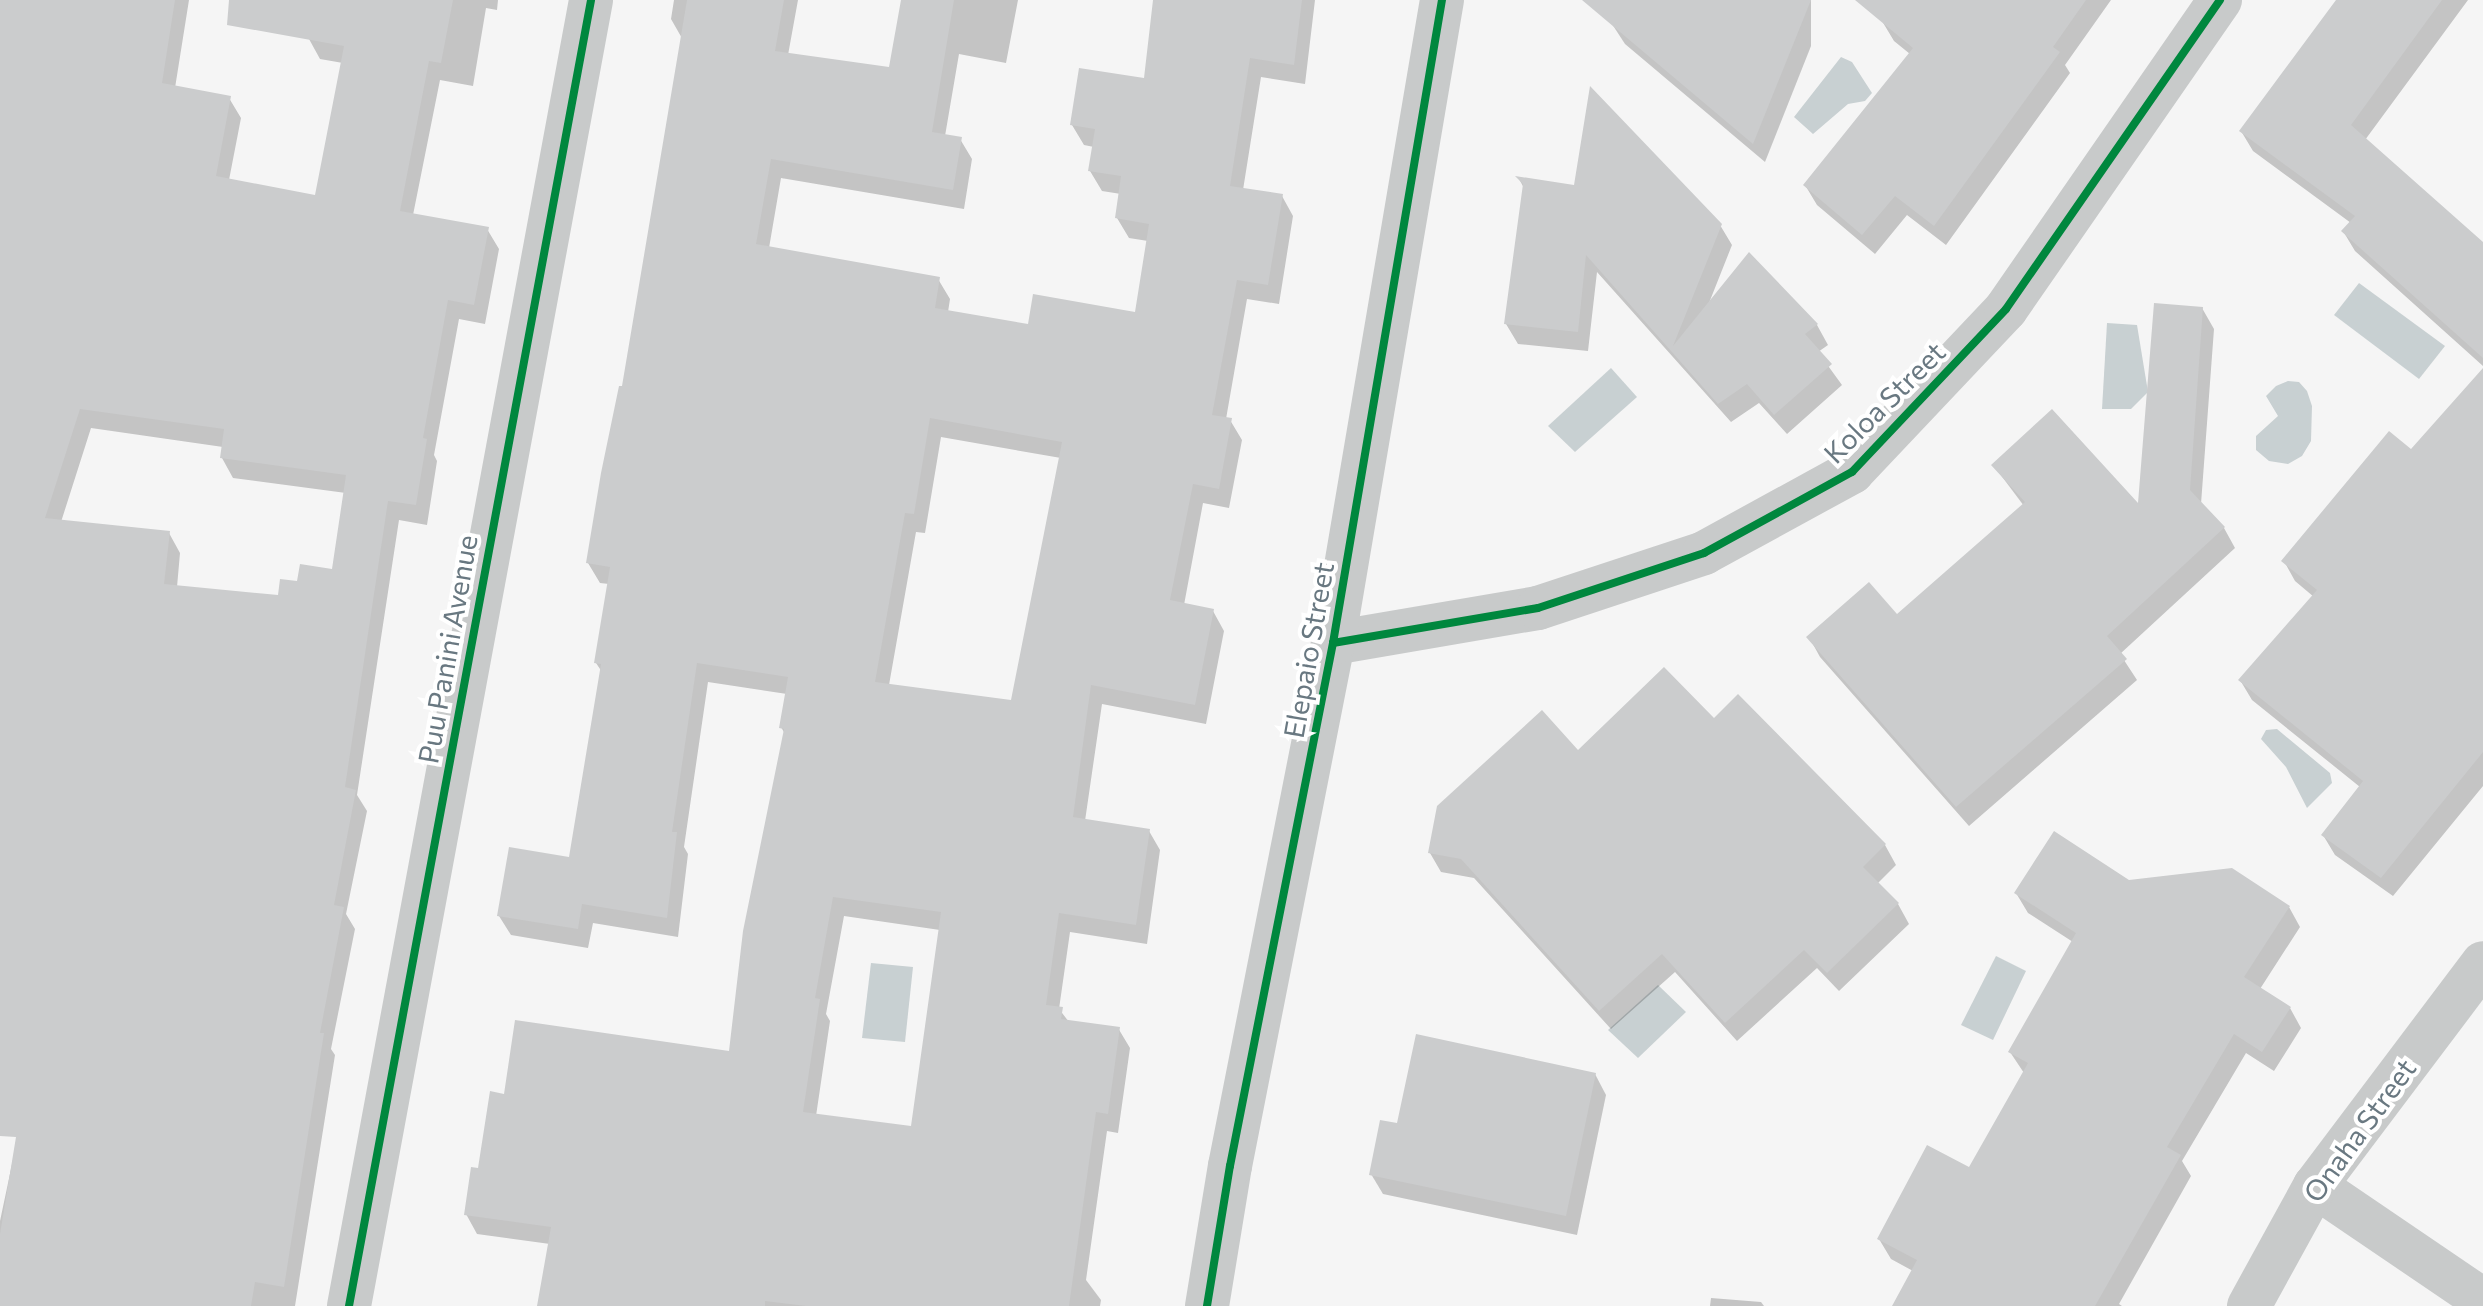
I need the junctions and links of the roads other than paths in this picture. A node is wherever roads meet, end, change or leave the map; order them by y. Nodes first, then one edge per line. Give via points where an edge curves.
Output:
1 (591, 0) edge
2 (1442, 0) edge
3 (2220, 0) edge
4 (1333, 643) junction
5 (2483, 963) edge
6 (2315, 1186) junction
7 (2483, 1300) edge
8 (349, 1306) edge
9 (1207, 1306) edge
10 (2249, 1306) edge

1 - 8 street, Puu Panini Avenue
2 - 4 street, Elepaio Street
3 - 4 street, Koloa Street via 2006,309 1852,472 1704,553 1538,608
4 - 9 street, Elepaio Street
5 - 6 street, Onaha Street
6 - 7 street
6 - 10 street, Onaha Street

